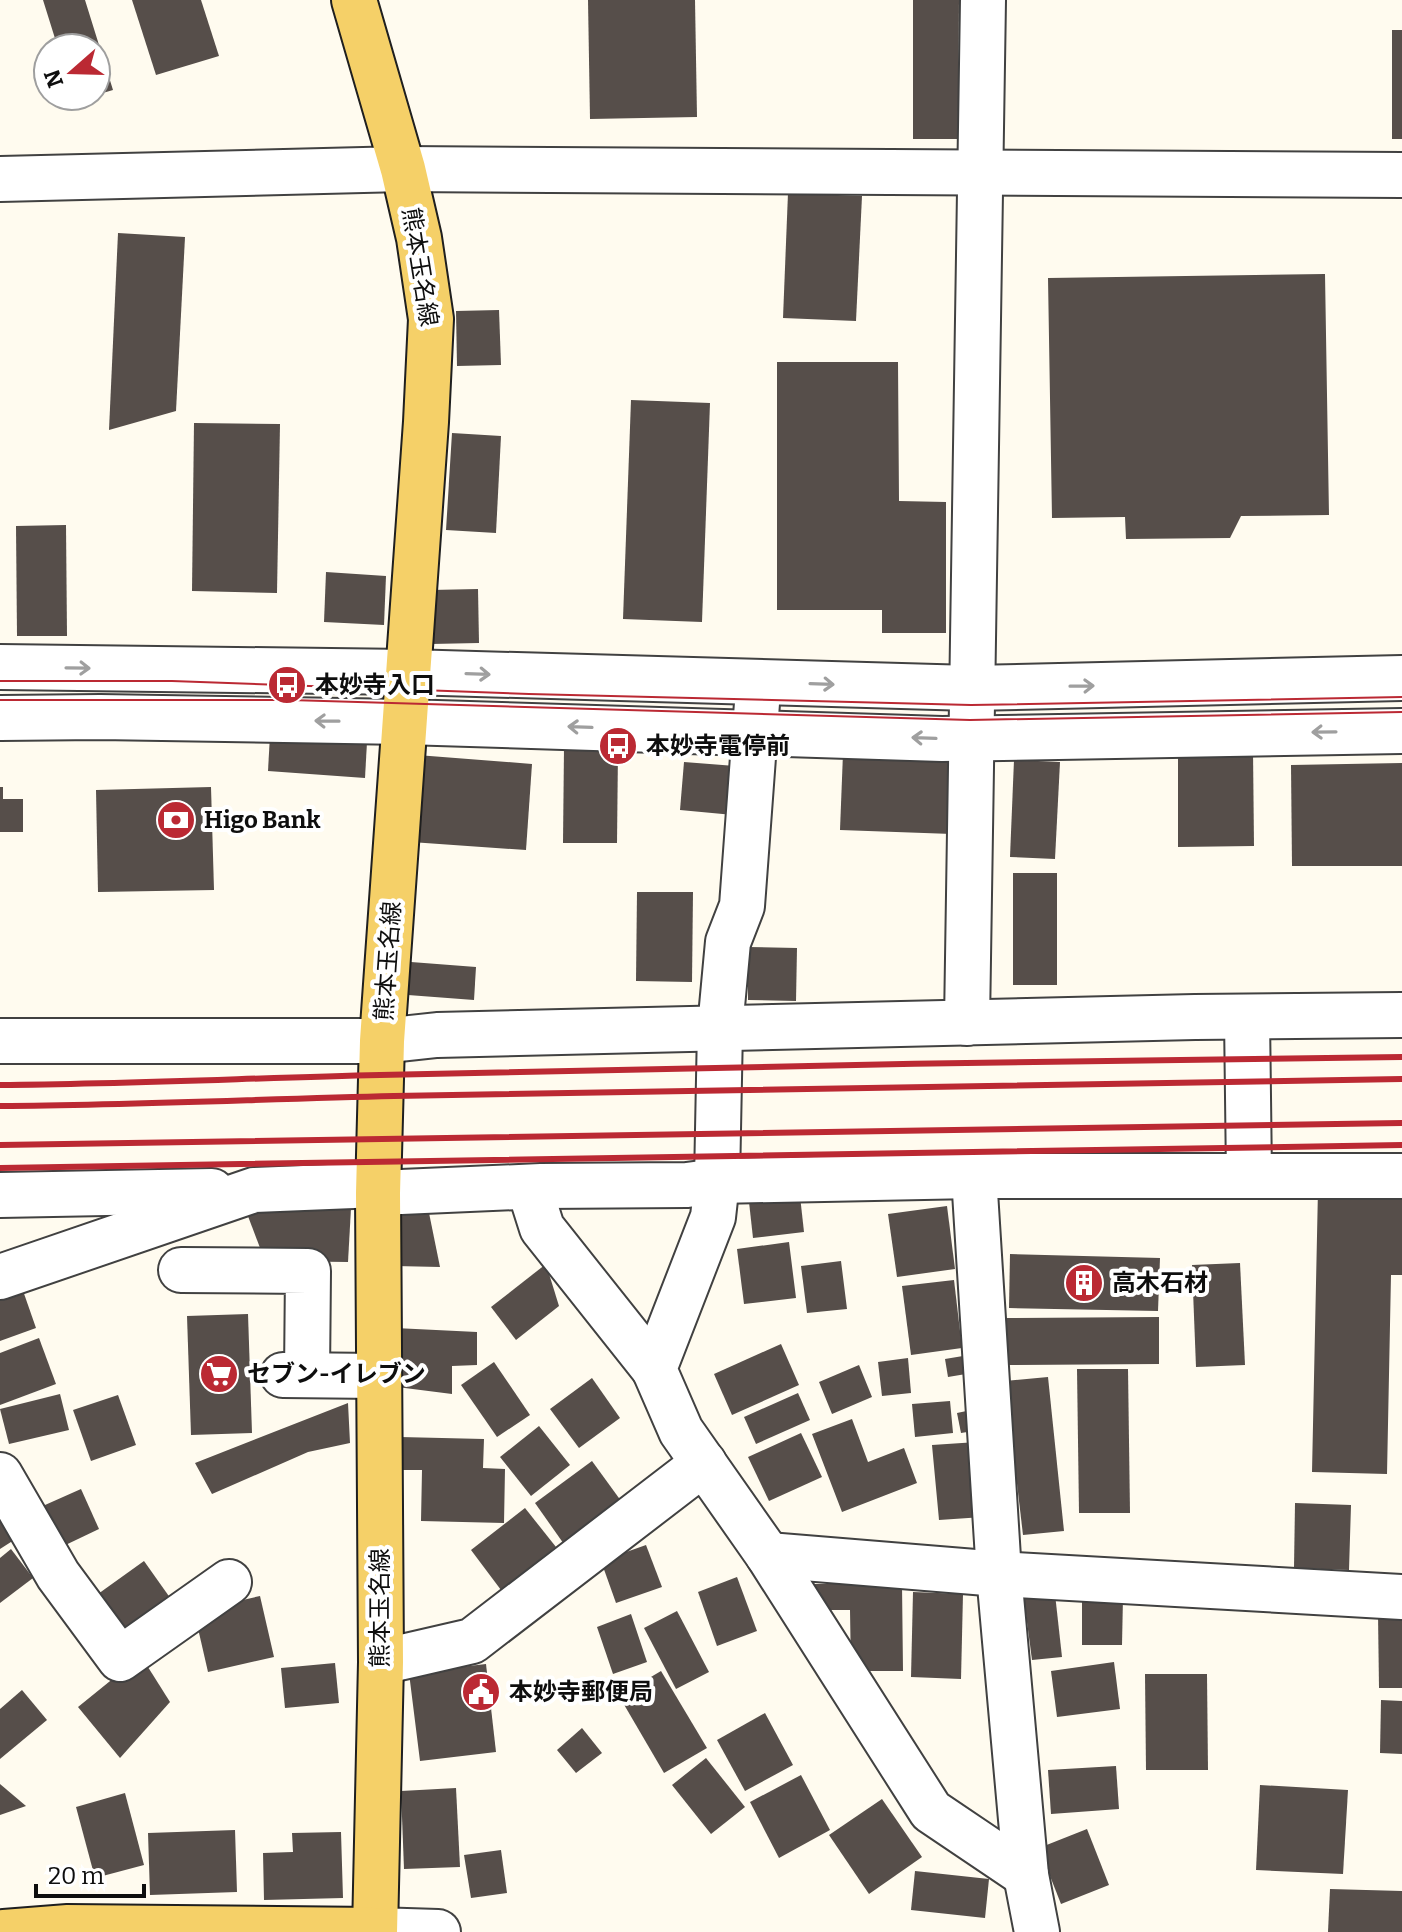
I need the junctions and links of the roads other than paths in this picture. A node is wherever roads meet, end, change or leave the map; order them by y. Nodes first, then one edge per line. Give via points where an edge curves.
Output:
1 (354, 0) edge
2 (983, 0) edge
3 (403, 169) junction
4 (981, 172) junction
5 (1402, 175) edge
6 (0, 179) edge
7 (0, 667) edge
8 (408, 672) junction
9 (1402, 678) edge
10 (759, 682) junction
11 (971, 688) junction
12 (0, 718) edge
13 (405, 722) junction
14 (1402, 731) edge
15 (755, 732) junction
16 (970, 738) junction
17 (1402, 1015) edge
18 (1247, 1017) junction
19 (967, 1023) junction
20 (720, 1028) junction
21 (0, 1041) edge
22 (382, 1041) junction
23 (974, 1176) junction
24 (1249, 1176) junction
25 (1402, 1176) edge
26 (717, 1181) junction
27 (529, 1187) junction
28 (378, 1189) junction
29 (254, 1190) junction
30 (0, 1195) edge
31 (181, 1270) dead end
32 (0, 1277) edge
33 (654, 1369) junction
34 (379, 1376) junction
35 (704, 1463) junction
36 (0, 1475) edge
37 (768, 1555) junction
38 (999, 1574) junction
39 (229, 1582) dead end
40 (1402, 1597) edge
41 (381, 1662) junction
42 (1026, 1875) junction
43 (375, 1931) edge
44 (4, 1932) edge
45 (438, 1932) edge
46 (1037, 1932) edge

1 - 3 main road, 熊本玉名線
2 - 4 street
3 - 4 street
3 - 6 street
3 - 8 main road, 熊本玉名線 via 431,319
4 - 5 street
4 - 11 street
7 -> 8 street
8 -> 10 street
8 - 13 main road, 熊本玉名線
11 -> 9 street
10 -> 11 street
10 - 15 street
11 - 16 street
13 -> 12 street
15 -> 13 street
13 - 22 main road, 熊本玉名線
14 -> 16 street
16 -> 15 street
15 - 20 street via 742,906 728,942
16 - 19 street
17 - 18 street
18 - 19 street
18 - 24 street
19 - 20 street
20 - 22 street
20 - 26 street
21 - 22 street
22 - 28 main road, 熊本玉名線
23 - 24 street
23 - 26 street
23 - 38 street
24 - 25 street
26 - 27 street
26 - 33 street via 713,1217
27 - 28 street
27 - 33 street via 542,1228
28 - 29 street
28 - 34 main road, 熊本玉名線
29 - 30 street
29 - 32 street
31 - 34 street via 308,1271 295,1375
33 - 35 street via 681,1431
34 - 41 main road, 熊本玉名線
35 - 37 street
35 - 41 street via 472,1641
36 - 39 street via 58,1575 120,1659
37 - 38 street
37 - 42 street via 931,1811
38 - 40 street
38 - 42 street
41 - 43 main road, 熊本玉名線
42 - 46 street
43 - 44 main road via 68,1927
43 - 45 street

